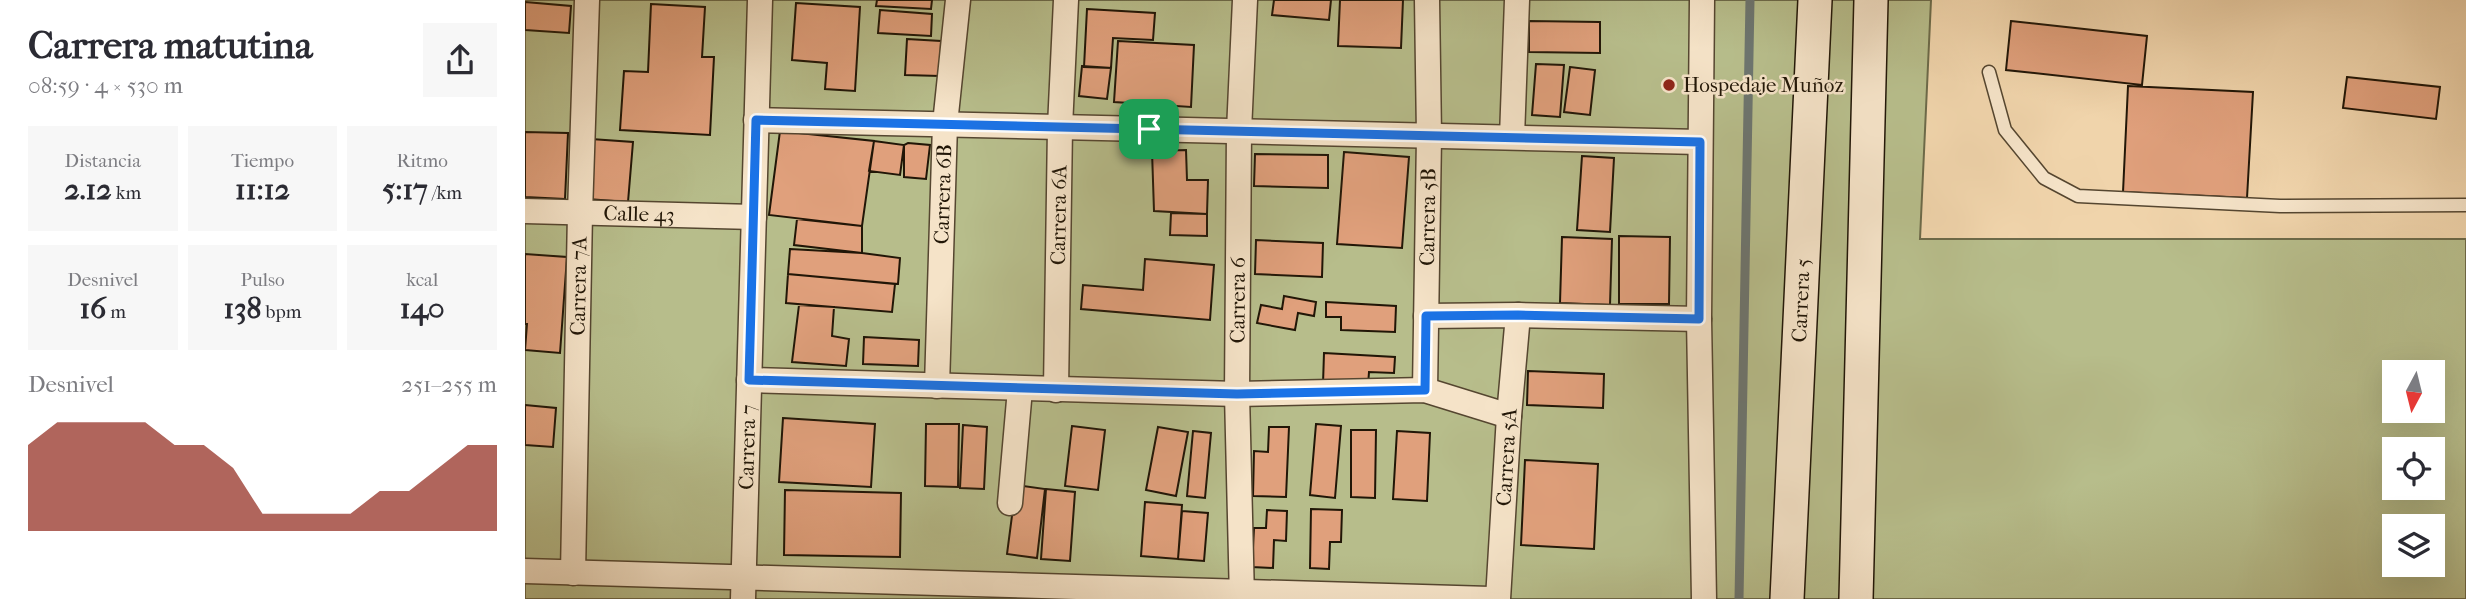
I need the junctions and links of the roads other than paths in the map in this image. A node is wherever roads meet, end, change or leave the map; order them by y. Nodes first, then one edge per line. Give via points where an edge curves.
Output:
1 (587, 0) edge
2 (760, 0) edge
3 (958, 0) edge
4 (1066, 0) edge
5 (1245, 0) edge
6 (1427, 0) edge
7 (1517, 0) edge
8 (1702, 0) edge
9 (1815, 0) edge
10 (1871, 0) edge
11 (1989, 72) dead end
12 (756, 120) junction
13 (945, 124) junction
14 (1060, 127) junction
15 (1239, 131) junction
16 (1429, 136) junction
17 (1512, 137) junction
18 (1700, 142) junction
19 (2466, 205) edge
20 (525, 211) edge
21 (580, 214) junction
22 (754, 217) junction
23 (1518, 315) junction
24 (1426, 316) junction
25 (1699, 319) junction
26 (749, 380) junction
27 (937, 386) junction
28 (1020, 389) junction
29 (1056, 390) junction
30 (1425, 390) junction
31 (1237, 394) junction
32 (1509, 416) junction
33 (1010, 503) dead end
34 (525, 571) edge
35 (573, 573) junction
36 (744, 588) edge
37 (987, 592) edge
38 (1242, 595) edge
39 (1490, 599) edge
40 (1498, 599) edge
41 (1704, 599) edge
42 (1787, 599) edge
43 (1856, 599) edge

1 - 21 street, Carrera 7A
2 - 12 street, Carrera 7
3 - 13 street, Carrera 6B
4 - 14 street, Carrera 6A
5 - 15 street, Carrera 6
6 - 16 street, Carrera 5B
7 - 17 street
8 - 18 street
9 - 42 main road, Carrera 5
10 - 43 main road
11 - 19 lane via 2005,130 2044,178 2078,196 2280,206
12 - 13 street
12 - 22 street, Carrera 7
13 - 14 street
13 - 27 street, Carrera 6B
14 - 15 street
14 - 29 street, Carrera 6A
15 - 16 street
15 - 31 street, Carrera 6
16 - 17 street
16 - 24 street, Carrera 5B
17 - 18 street
18 - 25 street
20 - 21 street, Calle 43
21 - 22 street, Calle 43
21 - 35 street, Carrera 7A
22 - 26 street, Carrera 7
23 - 24 street
23 - 25 street
23 - 32 street, Carrera 5A
24 - 30 street, Carrera 5B
25 - 41 street
26 - 27 street
26 - 36 street, Carrera 7
27 - 28 street
28 - 29 street
28 - 33 street
29 - 31 street
30 - 31 street
30 - 32 street
31 - 38 street, Carrera 6
32 - 40 street, Carrera 5A
34 - 35 street
35 - 36 street
36 - 37 street
37 - 38 street
38 - 39 street

